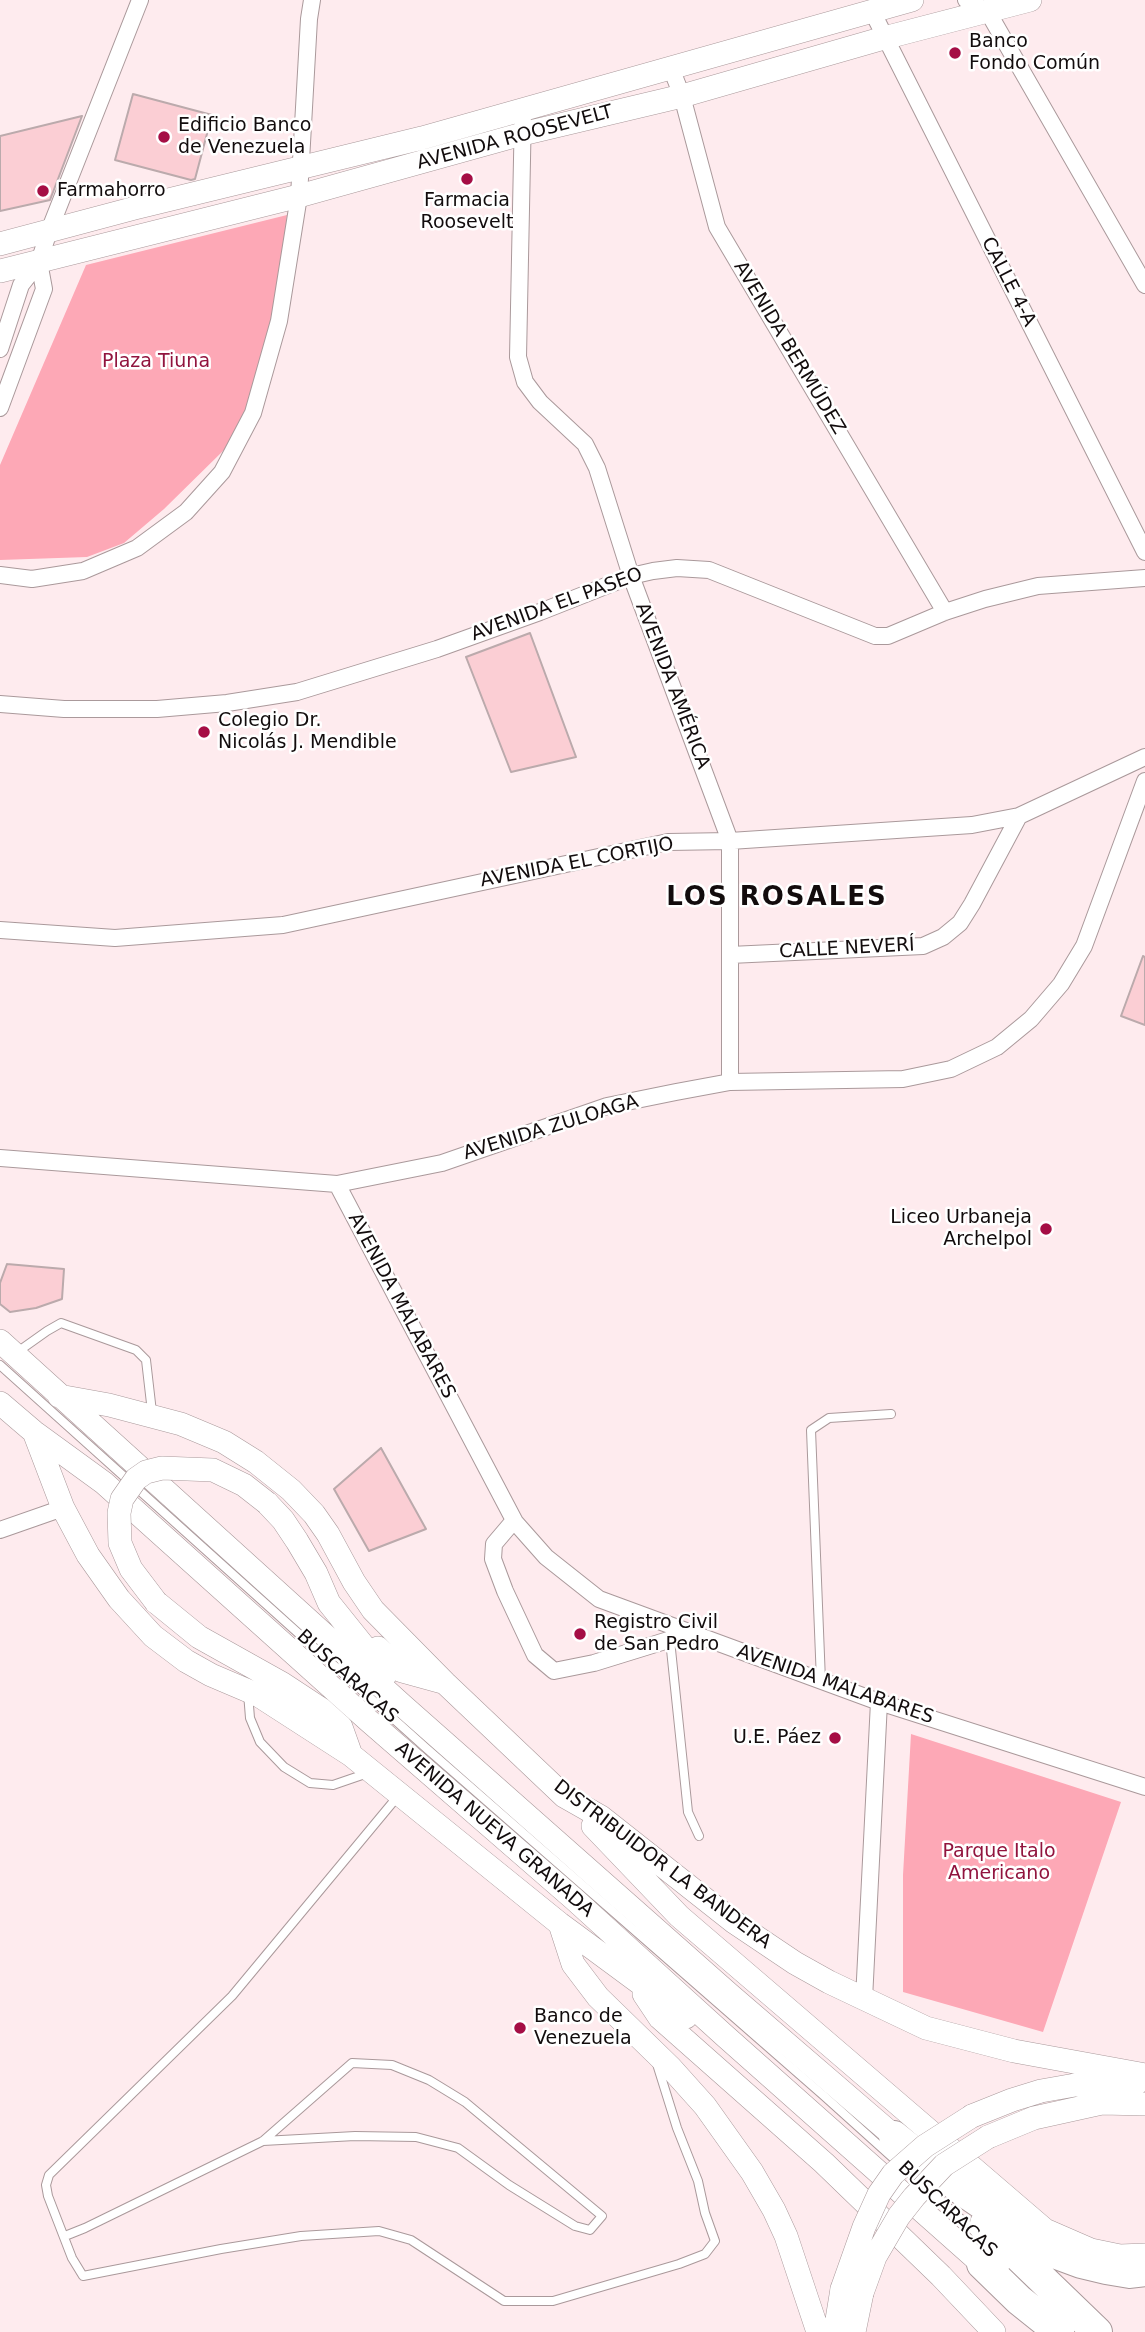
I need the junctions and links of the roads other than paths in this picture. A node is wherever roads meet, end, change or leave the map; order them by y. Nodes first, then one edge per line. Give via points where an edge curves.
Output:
1 (140, 0) edge
2 (312, 0) edge
3 (912, 0) edge
4 (966, 0) edge
5 (1030, 0) edge
6 (870, 6) edge
7 (988, 12) junction
8 (884, 38) junction
9 (671, 68) junction
10 (682, 96) junction
11 (523, 110) junction
12 (522, 134) junction
13 (300, 168) junction
14 (299, 196) junction
15 (49, 231) junction
16 (0, 244) edge
17 (39, 262) junction
18 (0, 271) edge
19 (1145, 285) edge
20 (0, 349) edge
21 (0, 408) edge
22 (1145, 552) edge
23 (0, 575) edge
24 (631, 576) junction
25 (1145, 578) edge
26 (945, 612) junction
27 (0, 704) edge
28 (1145, 757) edge
29 (1145, 781) edge
30 (1020, 816) junction
31 (730, 841) junction
32 (0, 930) edge
33 (730, 956) junction
34 (730, 1082) junction
35 (0, 1158) edge
36 (337, 1184) junction
37 (5, 1354) edge
38 (59, 1396) junction
39 (0, 1403) edge
40 (891, 1414) dead end
41 (152, 1415) junction
42 (34, 1432) junction
43 (63, 1508) junction
44 (515, 1522) junction
45 (0, 1530) edge
46 (329, 1604) junction
47 (691, 1633) junction
48 (670, 1640) junction
49 (821, 1681) junction
50 (445, 1683) junction
51 (283, 1684) junction
52 (248, 1690) junction
53 (879, 1702) junction
54 (402, 1705) junction
55 (369, 1721) junction
56 (351, 1755) junction
57 (371, 1772) junction
58 (1145, 1787) edge
59 (399, 1795) junction
60 (564, 1796) junction
61 (699, 1836) dead end
62 (560, 1924) junction
63 (637, 1983) junction
64 (864, 1999) junction
65 (725, 2036) junction
66 (653, 2051) junction
67 (1145, 2075) edge
68 (1145, 2082) edge
69 (823, 2095) junction
70 (1102, 2103) junction
71 (1145, 2104) edge
72 (1145, 2118) edge
73 (894, 2136) junction
74 (263, 2141) junction
75 (65, 2235) junction
76 (1145, 2255) edge
77 (995, 2267) junction
78 (1145, 2271) edge
79 (852, 2291) junction
80 (1036, 2301) dead end
81 (818, 2332) edge
82 (835, 2332) edge
83 (854, 2332) edge
84 (994, 2332) edge
85 (1023, 2332) edge
86 (1061, 2332) edge
87 (1097, 2332) edge

1 - 15 street
2 - 13 street
3 - 6 main road, AVENIDA ROOSEVELT
4 - 7 street
5 - 7 main road, AVENIDA ROOSEVELT
6 - 8 street, CALLE 4-A
6 - 9 main road, AVENIDA ROOSEVELT
7 - 8 main road, AVENIDA ROOSEVELT
7 - 19 street
8 - 10 main road, AVENIDA ROOSEVELT
8 - 22 street, CALLE 4-A
9 - 10 street, AVENIDA BERMÚDEZ
9 - 11 main road, AVENIDA ROOSEVELT
10 - 12 main road, AVENIDA ROOSEVELT
10 - 26 street, AVENIDA BERMÚDEZ via 717,227
11 - 12 street, AVENIDA AMÉRICA
11 - 13 main road, AVENIDA ROOSEVELT
12 - 14 main road, AVENIDA ROOSEVELT
12 - 24 street, AVENIDA AMÉRICA via 519,358 525,382 540,402 585,444
13 - 14 street
13 - 15 main road, AVENIDA ROOSEVELT
14 - 17 main road, AVENIDA ROOSEVELT
14 - 23 street via 279,321 253,413 222,472 186,512 137,548 83,571 32,579
15 - 16 main road, AVENIDA ROOSEVELT
15 - 17 street
17 - 18 main road, AVENIDA ROOSEVELT
17 - 20 street via 22,285
17 - 21 street via 44,289
24 - 26 street, AVENIDA EL PASEO via 677,568 709,570 875,636 900,632
24 - 27 street, AVENIDA EL PASEO via 438,649 297,692 158,709
24 - 31 street, AVENIDA AMÉRICA
25 - 26 street, AVENIDA EL PASEO via 1038,586
28 - 30 street, AVENIDA EL CORTIJO
29 - 34 street, AVENIDA ZULOAGA via 1084,946 1031,1018 997,1047 951,1069 903,1079
30 - 31 street, AVENIDA EL CORTIJO via 972,825
30 - 33 street, CALLE NEVERÍ via 960,923 943,937 923,946
31 - 32 street, AVENIDA EL CORTIJO via 668,842 283,925 115,938
31 - 33 street, AVENIDA AMÉRICA
33 - 34 street, AVENIDA AMÉRICA
34 - 36 street, AVENIDA ZULOAGA via 607,1106 442,1163
35 - 36 street, AVENIDA ZULOAGA
36 - 44 street, AVENIDA MALABARES
37 - 38 main road, AVENIDA NUEVA GRANADA
37 - 41 lane via 61,1323 136,1350 146,1360
37 - 69 lane, BUSCARACAS via 426,1748
38 - 41 main road, DISTRIBUIDOR LA BANDERA
38 - 54 main road, AVENIDA NUEVA GRANADA
39 - 42 main road, AVENIDA NUEVA GRANADA
40 - 49 lane via 829,1418 811,1430
41 - 50 main road, DISTRIBUIDOR LA BANDERA via 224,1442 291,1490 328,1534 373,1610
42 - 43 main road
42 - 55 main road, AVENIDA NUEVA GRANADA via 104,1483
43 - 45 street
43 - 52 main road via 111,1588 153,1636 186,1661
44 - 47 street, AVENIDA MALABARES via 546,1557 599,1599
44 - 48 street via 494,1544 494,1559 535,1655 554,1671
46 - 50 main road via 402,1671
46 - 51 main road, bridge via 283,1520 244,1485 213,1470 162,1468 136,1479 122,1499 120,1543 131,1569 156,1602 200,1637
46 - 54 main road via 391,1681
47 - 48 street
47 - 49 street, AVENIDA MALABARES
48 - 61 lane via 688,1812
49 - 53 street, AVENIDA MALABARES
50 - 60 main road, DISTRIBUIDOR LA BANDERA
51 - 55 main road via 323,1690
51 - 56 main road via 341,1727
52 - 56 main road
52 - 57 lane via 250,1718 260,1742 285,1768 310,1783 333,1785
53 - 58 street, AVENIDA MALABARES
53 - 64 street
54 - 73 main road, AVENIDA NUEVA GRANADA
55 - 65 main road, AVENIDA NUEVA GRANADA
56 - 57 main road
57 - 59 main road
59 - 62 main road
59 - 75 lane via 232,1996 49,2175 48,2196
60 - 64 main road, DISTRIBUIDOR LA BANDERA via 601,1817 734,1922 795,1963
60 - 76 main road via 680,1916 1045,2230 1091,2250
62 - 63 main road
62 - 66 main road via 573,1964 598,1997
63 - 65 main road via 701,2027
63 - 84 main road via 660,2018 824,2163
64 - 67 main road, DISTRIBUIDOR LA BANDERA via 926,2028 1014,2051
65 - 77 main road, AVENIDA NUEVA GRANADA
66 - 75 lane via 715,2241 705,2254 679,2264 553,2301 504,2301 411,2240 379,2231 301,2236 83,2276
66 - 81 main road via 705,2106 752,2172 786,2236
68 - 79 main road, bridge via 1041,2091 972,2116 925,2146 893,2174 879,2194 864,2227
69 - 73 lane, BUSCARACAS
69 - 77 lane, BUSCARACAS via 972,2229
70 - 71 main road
70 - 72 main road
70 - 79 main road, bridge via 1034,2118 988,2137 944,2165 899,2216
73 - 78 highway via 963,2191 1054,2253 1106,2269
73 - 87 highway
74 - 74 lane via 416,2137 458,2148 575,2227 590,2230 602,2217 465,2102 392,2065 352,2063
74 - 75 lane
77 - 85 highway
77 - 86 highway via 1018,2300
79 - 82 main road
79 - 83 main road
80 - 86 lane

